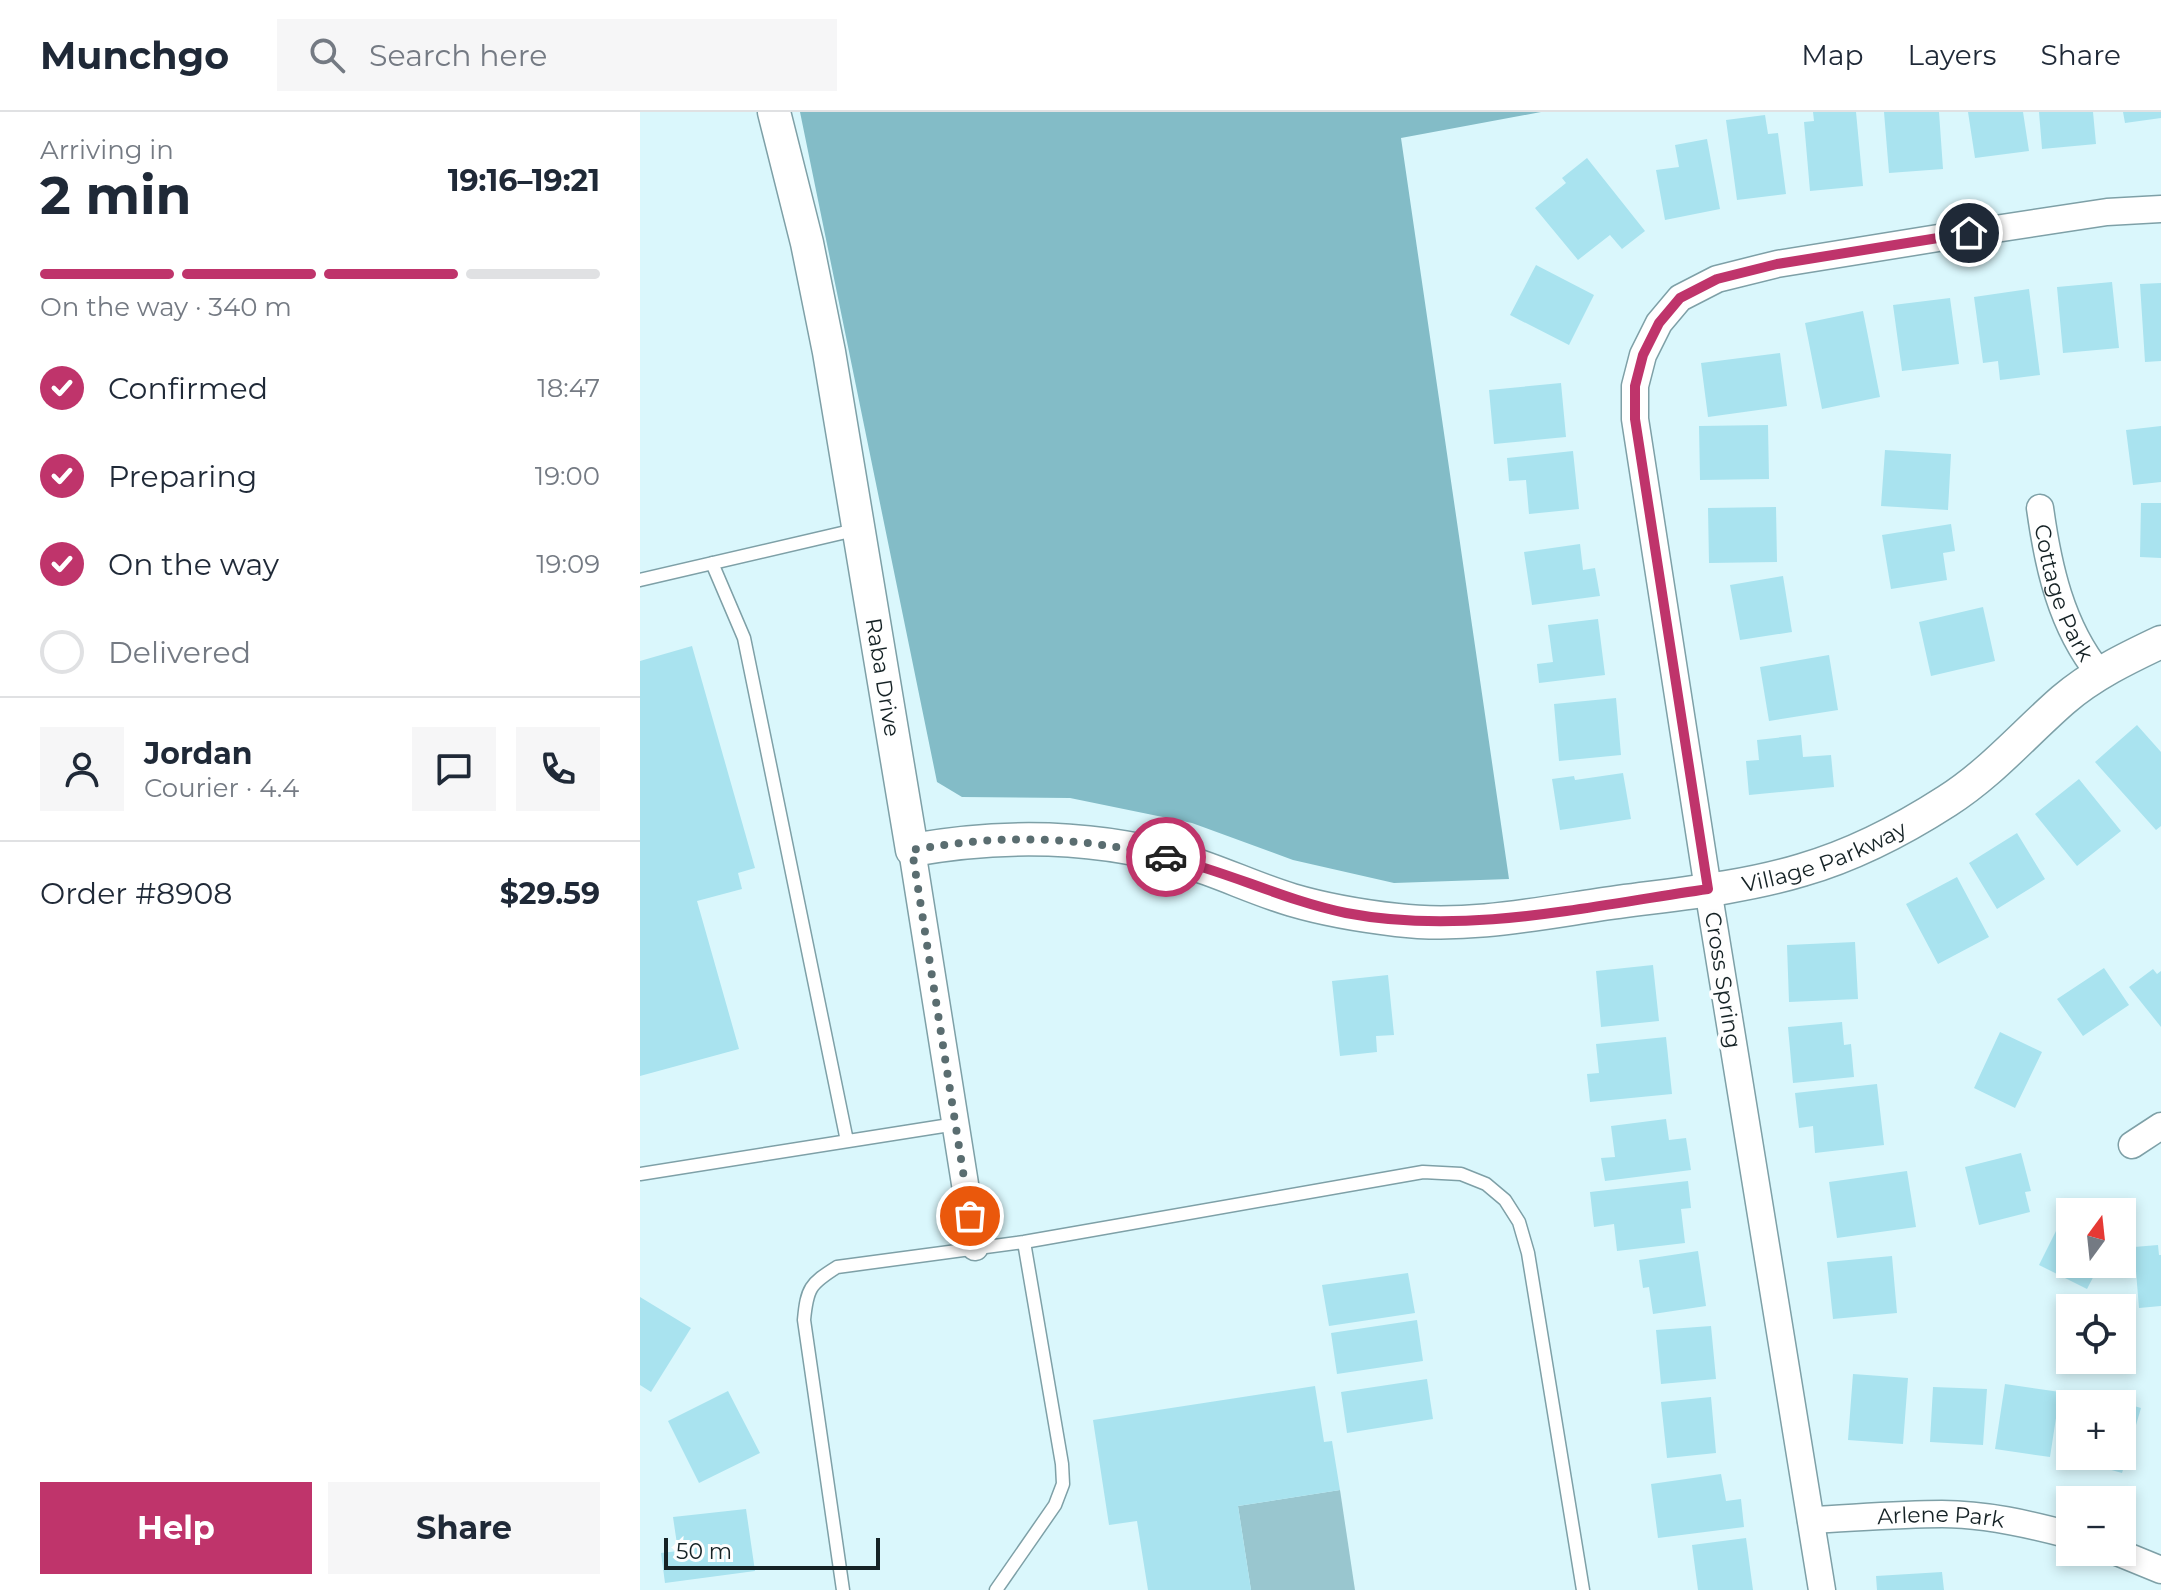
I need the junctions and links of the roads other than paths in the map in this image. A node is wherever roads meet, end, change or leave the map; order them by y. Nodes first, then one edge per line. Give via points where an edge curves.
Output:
1 (774, 112) edge
2 (2161, 209) edge
3 (2040, 508) dead end
4 (859, 529) junction
5 (712, 563) junction
6 (640, 580) edge
7 (2161, 642) edge
8 (2099, 673) junction
9 (912, 850) junction
10 (1708, 889) junction
11 (956, 1124) junction
12 (2161, 1126) edge
13 (847, 1141) junction
14 (2132, 1145) dead end
15 (640, 1174) edge
16 (1024, 1242) junction
17 (975, 1247) junction
18 (1811, 1520) junction
19 (2056, 1531) edge
20 (2136, 1560) edge
21 (2161, 1570) edge
22 (843, 1590) edge
23 (996, 1590) edge
24 (1583, 1590) edge
25 (1822, 1590) edge

1 - 4 street, Raba Drive via 829,352
2 - 10 street, Cross Spring via 2107,212 1777,264 1717,279 1680,298 1659,323 1635,386 1635,419
3 - 8 street, Cottage Park via 2058,594 2084,655
4 - 5 lane
4 - 9 street, Raba Drive
5 - 6 lane
5 - 13 lane via 744,638
7 - 8 street, Village Parkway
8 - 10 street, Village Parkway via 1995,765 1903,828 1802,870
9 - 10 street, Village Parkway via 1028,838 1131,849 1185,861 1293,900 1401,921 1511,918
9 - 11 street, Raba Drive
10 - 18 street, Cross Spring
11 - 13 lane
11 - 17 street, Raba Drive
12 - 14 street
13 - 15 lane
16 - 17 lane
16 - 23 lane via 1063,1484 1055,1505
16 - 24 lane via 1423,1172 1461,1174 1486,1184 1519,1222 1528,1253
17 - 22 lane via 837,1267 807,1294 804,1320
18 - 19 street, Arlene Park via 1943,1514
18 - 25 street, Cross Spring
20 - 21 street

